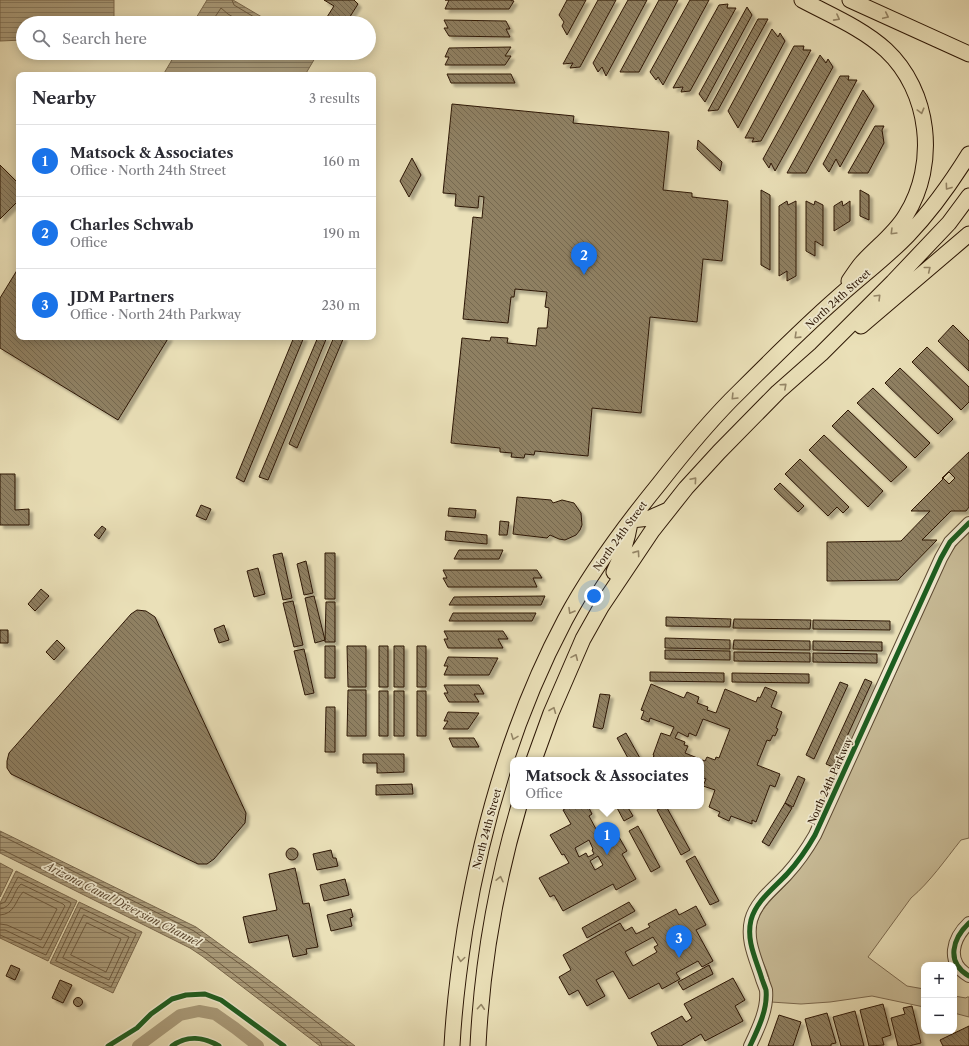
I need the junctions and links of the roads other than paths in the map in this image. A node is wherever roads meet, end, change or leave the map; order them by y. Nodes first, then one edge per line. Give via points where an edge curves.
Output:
1 (802, 0) edge
2 (850, 0) edge
3 (969, 54) edge
4 (969, 154) edge
5 (969, 196) edge
6 (969, 234) edge
7 (835, 299) junction
8 (820, 354) junction
9 (669, 510) junction
10 (630, 520) junction
11 (969, 523) edge
12 (593, 621) junction
13 (535, 757) edge
14 (518, 809) edge
15 (969, 922) edge
16 (969, 976) edge
17 (452, 1046) edge
18 (478, 1046) edge
19 (750, 1046) edge

1 -> 7 main road via 852,27 886,50 908,79 925,126 925,164 909,210 897,228 861,264
2 -> 3 main road
4 -> 7 main road, North 24th Street via 934,206 908,235
8 -> 5 main road via 922,252 949,223
8 -> 6 main road via 868,321
7 -> 10 main road, North 24th Street via 711,421
9 -> 8 main road via 749,421
9 - 10 main road via 650,518
12 -> 9 main road via 624,572
10 - 12 main road via 622,556 598,604
10 -> 17 main road, North 24th Street via 595,570 564,622 537,679 491,806 476,870 459,971
11 - 19 street, North 24th Parkway via 950,542 941,558 815,835 805,852 765,897 751,919 750,944 766,990 761,1020
13 -> 12 main road via 567,674
18 -> 14 main road via 481,998 496,898
15 - 16 street via 954,946 958,964

